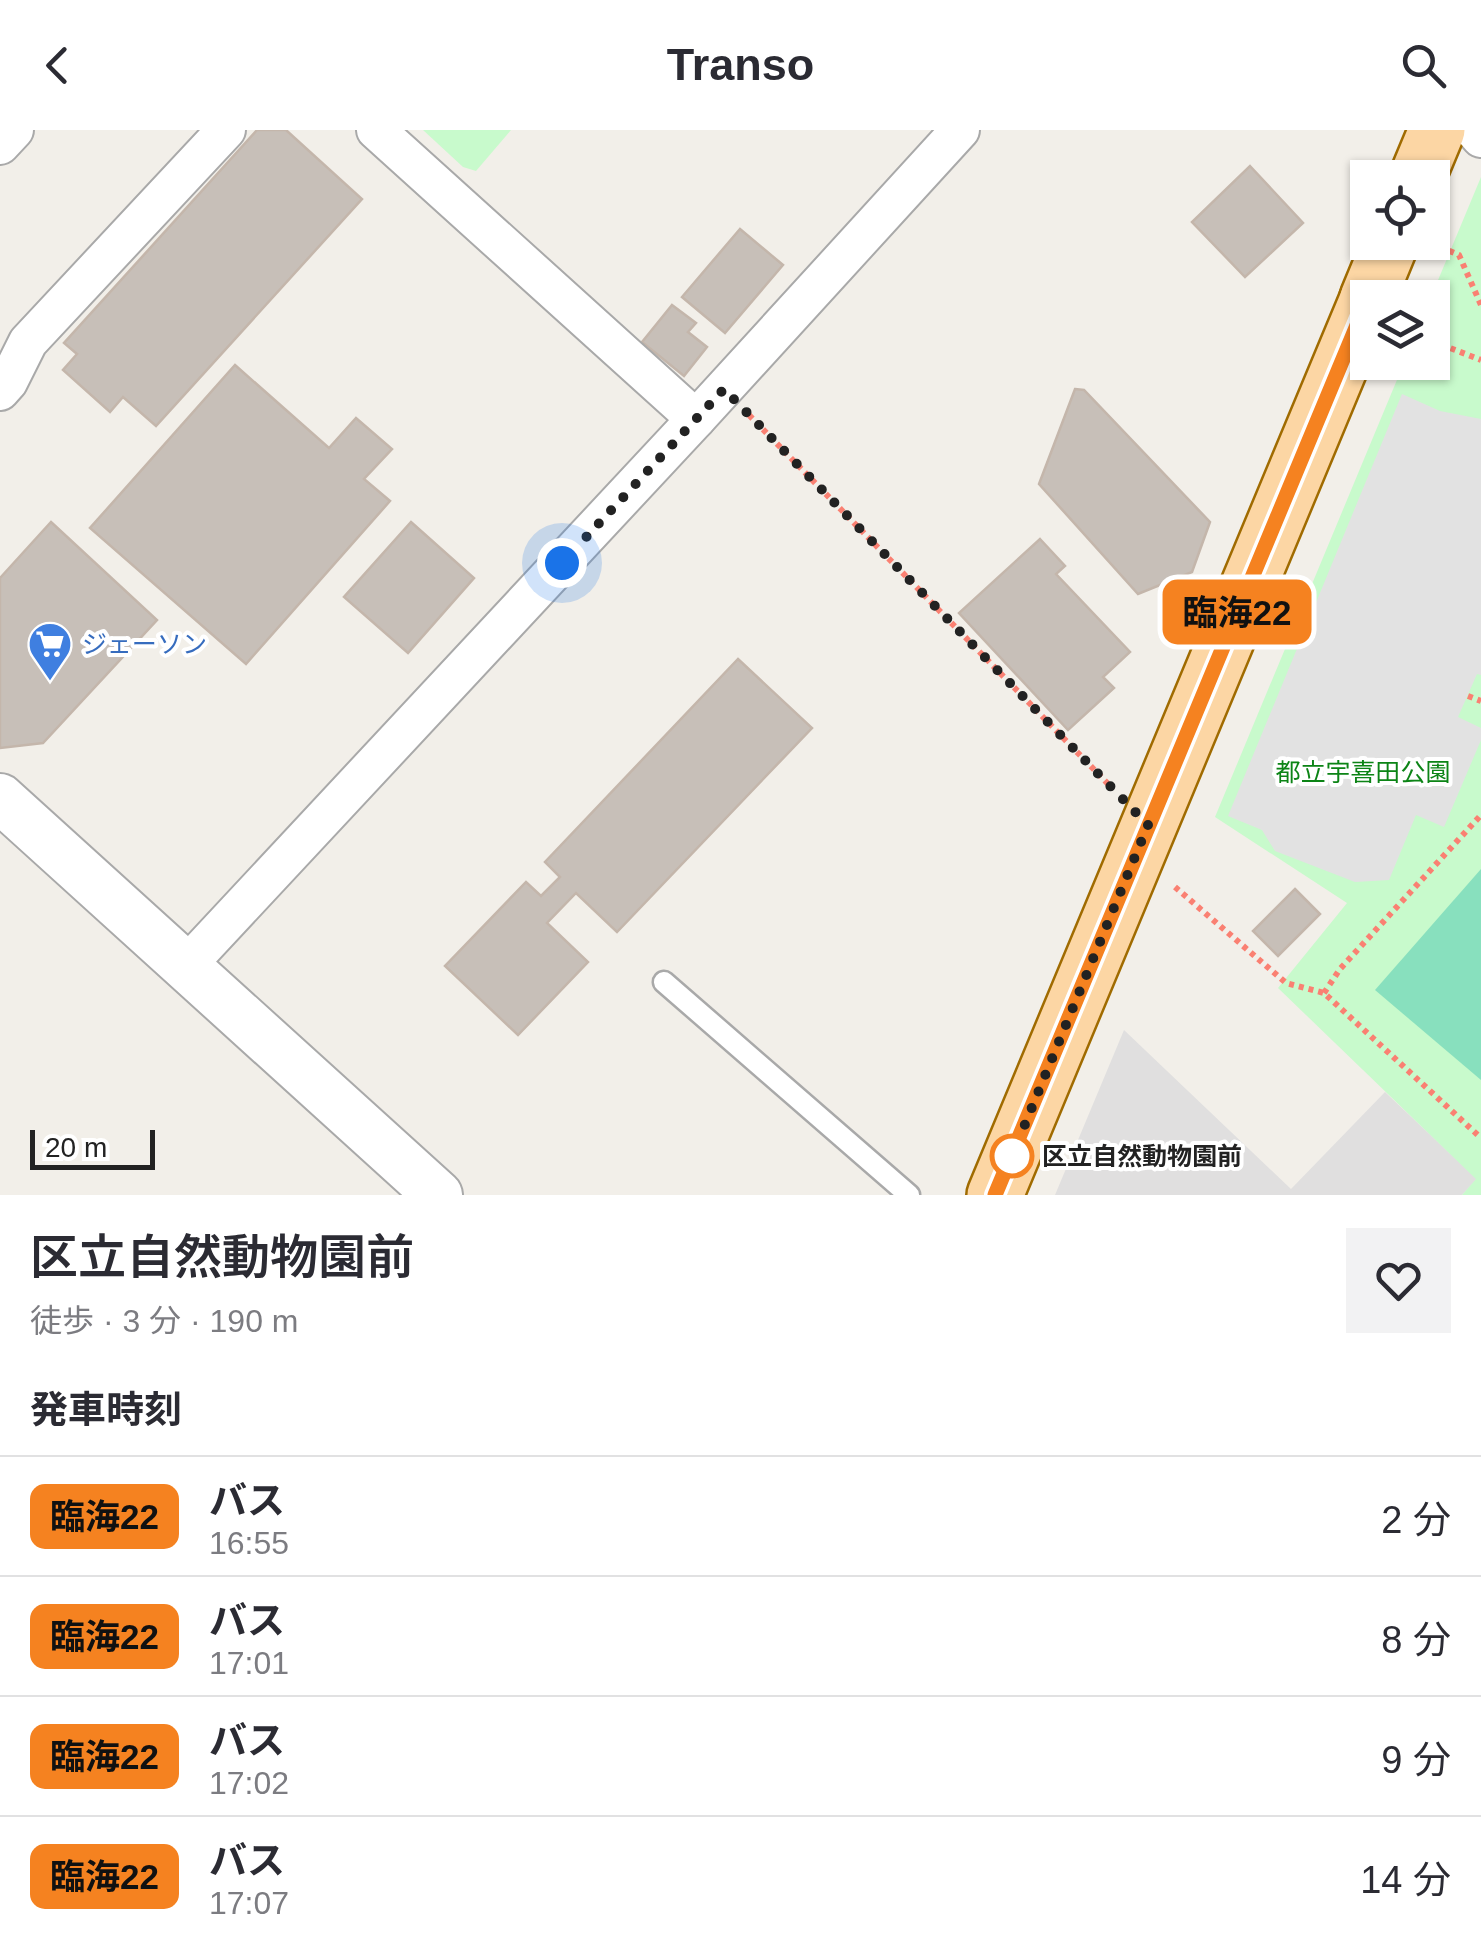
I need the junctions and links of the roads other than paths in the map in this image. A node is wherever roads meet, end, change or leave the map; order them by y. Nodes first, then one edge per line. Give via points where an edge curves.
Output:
1 (14, 130) edge
2 (226, 130) edge
3 (376, 130) edge
4 (960, 130) edge
5 (1437, 130) edge
6 (1474, 130) edge
7 (1481, 138) edge
8 (0, 144) edge
9 (1425, 160) edge
10 (1402, 260) edge
11 (1384, 280) edge
12 (1350, 341) edge
13 (0, 391) edge
14 (696, 419) junction
15 (0, 798) edge
16 (186, 966) junction
17 (664, 982) dead end
18 (438, 1195) edge
19 (909, 1195) edge
20 (996, 1195) edge

1 - 8 street
2 - 13 street via 28,342
3 - 14 street
4 - 14 street
5 - 9 main road
6 - 7 street
10 - 11 main road
12 - 20 main road
14 - 16 street
15 - 16 street
16 - 18 street
17 - 19 lane

